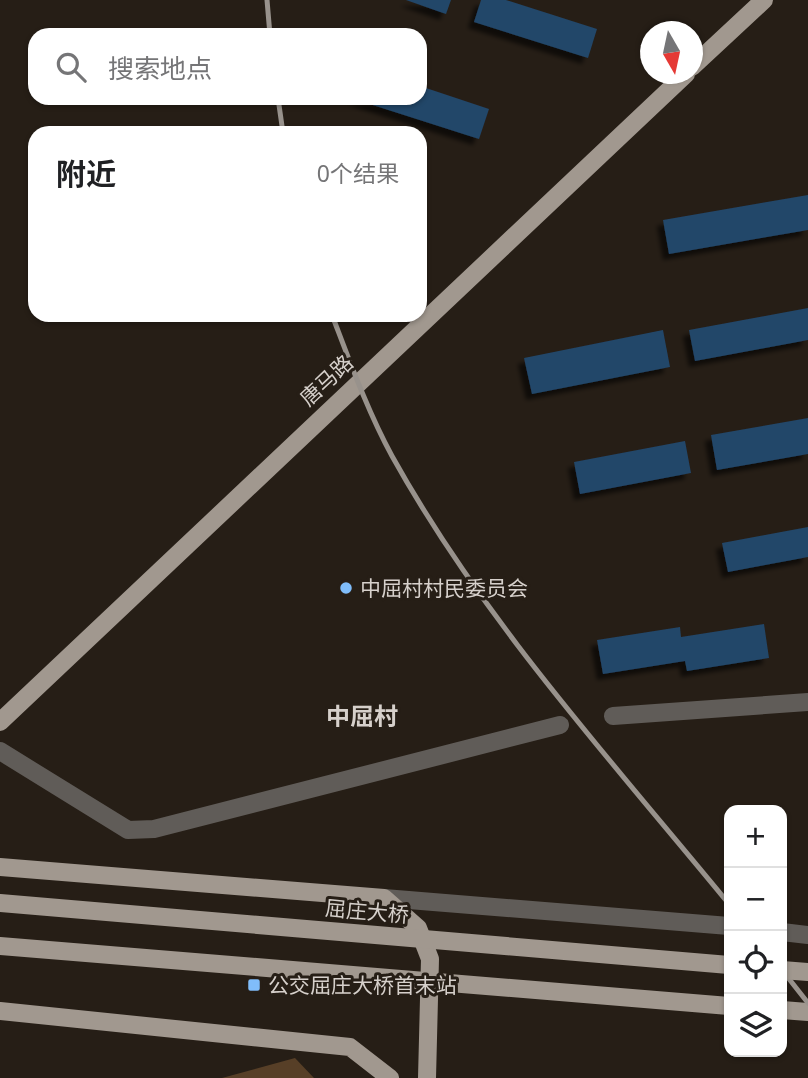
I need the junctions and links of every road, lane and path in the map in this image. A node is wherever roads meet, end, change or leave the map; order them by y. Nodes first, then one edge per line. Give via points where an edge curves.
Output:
1 (764, 0) edge
2 (703, 57) edge
3 (675, 84) edge
4 (427, 319) edge
5 (423, 322) edge
6 (808, 702) edge
7 (613, 716) dead end
8 (0, 722) edge
9 (561, 725) dead end
10 (0, 751) edge
11 (0, 867) edge
12 (384, 898) junction
13 (0, 903) edge
14 (724, 926) edge
15 (787, 933) edge
16 (808, 935) edge
17 (0, 946) edge
18 (724, 965) edge
19 (787, 970) edge
20 (808, 972) edge
21 (724, 1006) edge
22 (787, 1010) edge
23 (0, 1011) edge
24 (808, 1012) edge
25 (426, 1074) edge
26 (390, 1078) edge

1 - 2 main road
3 - 4 main road, 唐马路
5 - 8 main road, 唐马路
6 - 7 street
9 - 10 street via 154,829 128,830
11 - 12 main road
12 - 14 street
12 - 25 main road via 418,928 430,959
13 - 18 main road, 屈庄大桥, bridge
15 - 16 street
17 - 21 main road, bridge
19 - 20 main road, bridge
22 - 24 main road
23 - 26 main road via 350,1048

